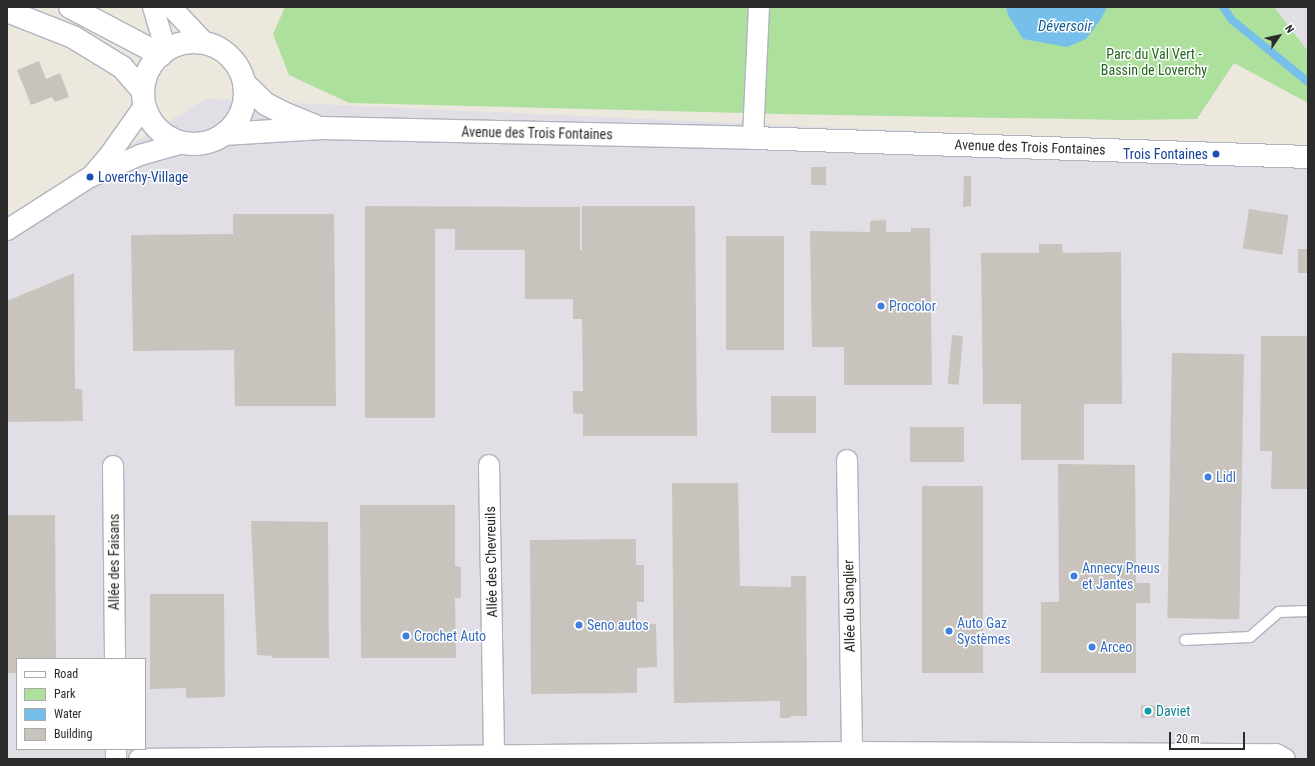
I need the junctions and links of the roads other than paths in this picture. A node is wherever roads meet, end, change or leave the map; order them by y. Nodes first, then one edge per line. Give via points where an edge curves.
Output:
1 (70, 7) edge
2 (153, 7) edge
3 (171, 7) edge
4 (759, 7) edge
5 (7, 11) edge
6 (205, 43) junction
7 (163, 52) junction
8 (244, 82) junction
9 (144, 98) junction
10 (322, 128) junction
11 (224, 134) junction
12 (753, 138) junction
13 (183, 143) junction
14 (1308, 158) edge
15 (90, 178) junction
16 (7, 230) edge
17 (847, 460) dead end
18 (489, 464) dead end
19 (113, 466) dead end
20 (1308, 611) edge
21 (1185, 640) dead end
22 (115, 658) edge
23 (852, 752) junction
24 (494, 756) junction
25 (1104, 756) edge
26 (1153, 756) edge
27 (139, 759) edge
28 (1285, 759) edge

1 - 7 street
2 - 7 street
3 - 6 street
4 - 12 street
5 - 9 street via 73,37 122,67
6 - 7 street via 185,43
6 - 8 street via 230,57
7 - 9 street via 146,77
8 - 10 street, Avenue des Trois Fontaines via 266,104
8 - 11 street via 245,97 242,111 235,124
9 - 13 street via 150,118 159,129 170,138
9 - 15 street via 108,157
10 - 11 street, Avenue des Trois Fontaines
10 - 12 street, Avenue des Trois Fontaines
11 - 13 street via 212,141 198,144
12 - 14 street, Avenue des Trois Fontaines
13 - 15 street via 140,155
15 - 16 street
17 - 23 street, Allée du Sanglier
18 - 24 street, Allée des Chevreuils
19 - 22 street, Allée des Faisans
20 - 21 lane via 1279,612 1250,637
23 - 24 street
23 - 25 street
24 - 27 street
25 - 26 street
26 - 28 street via 1276,754

